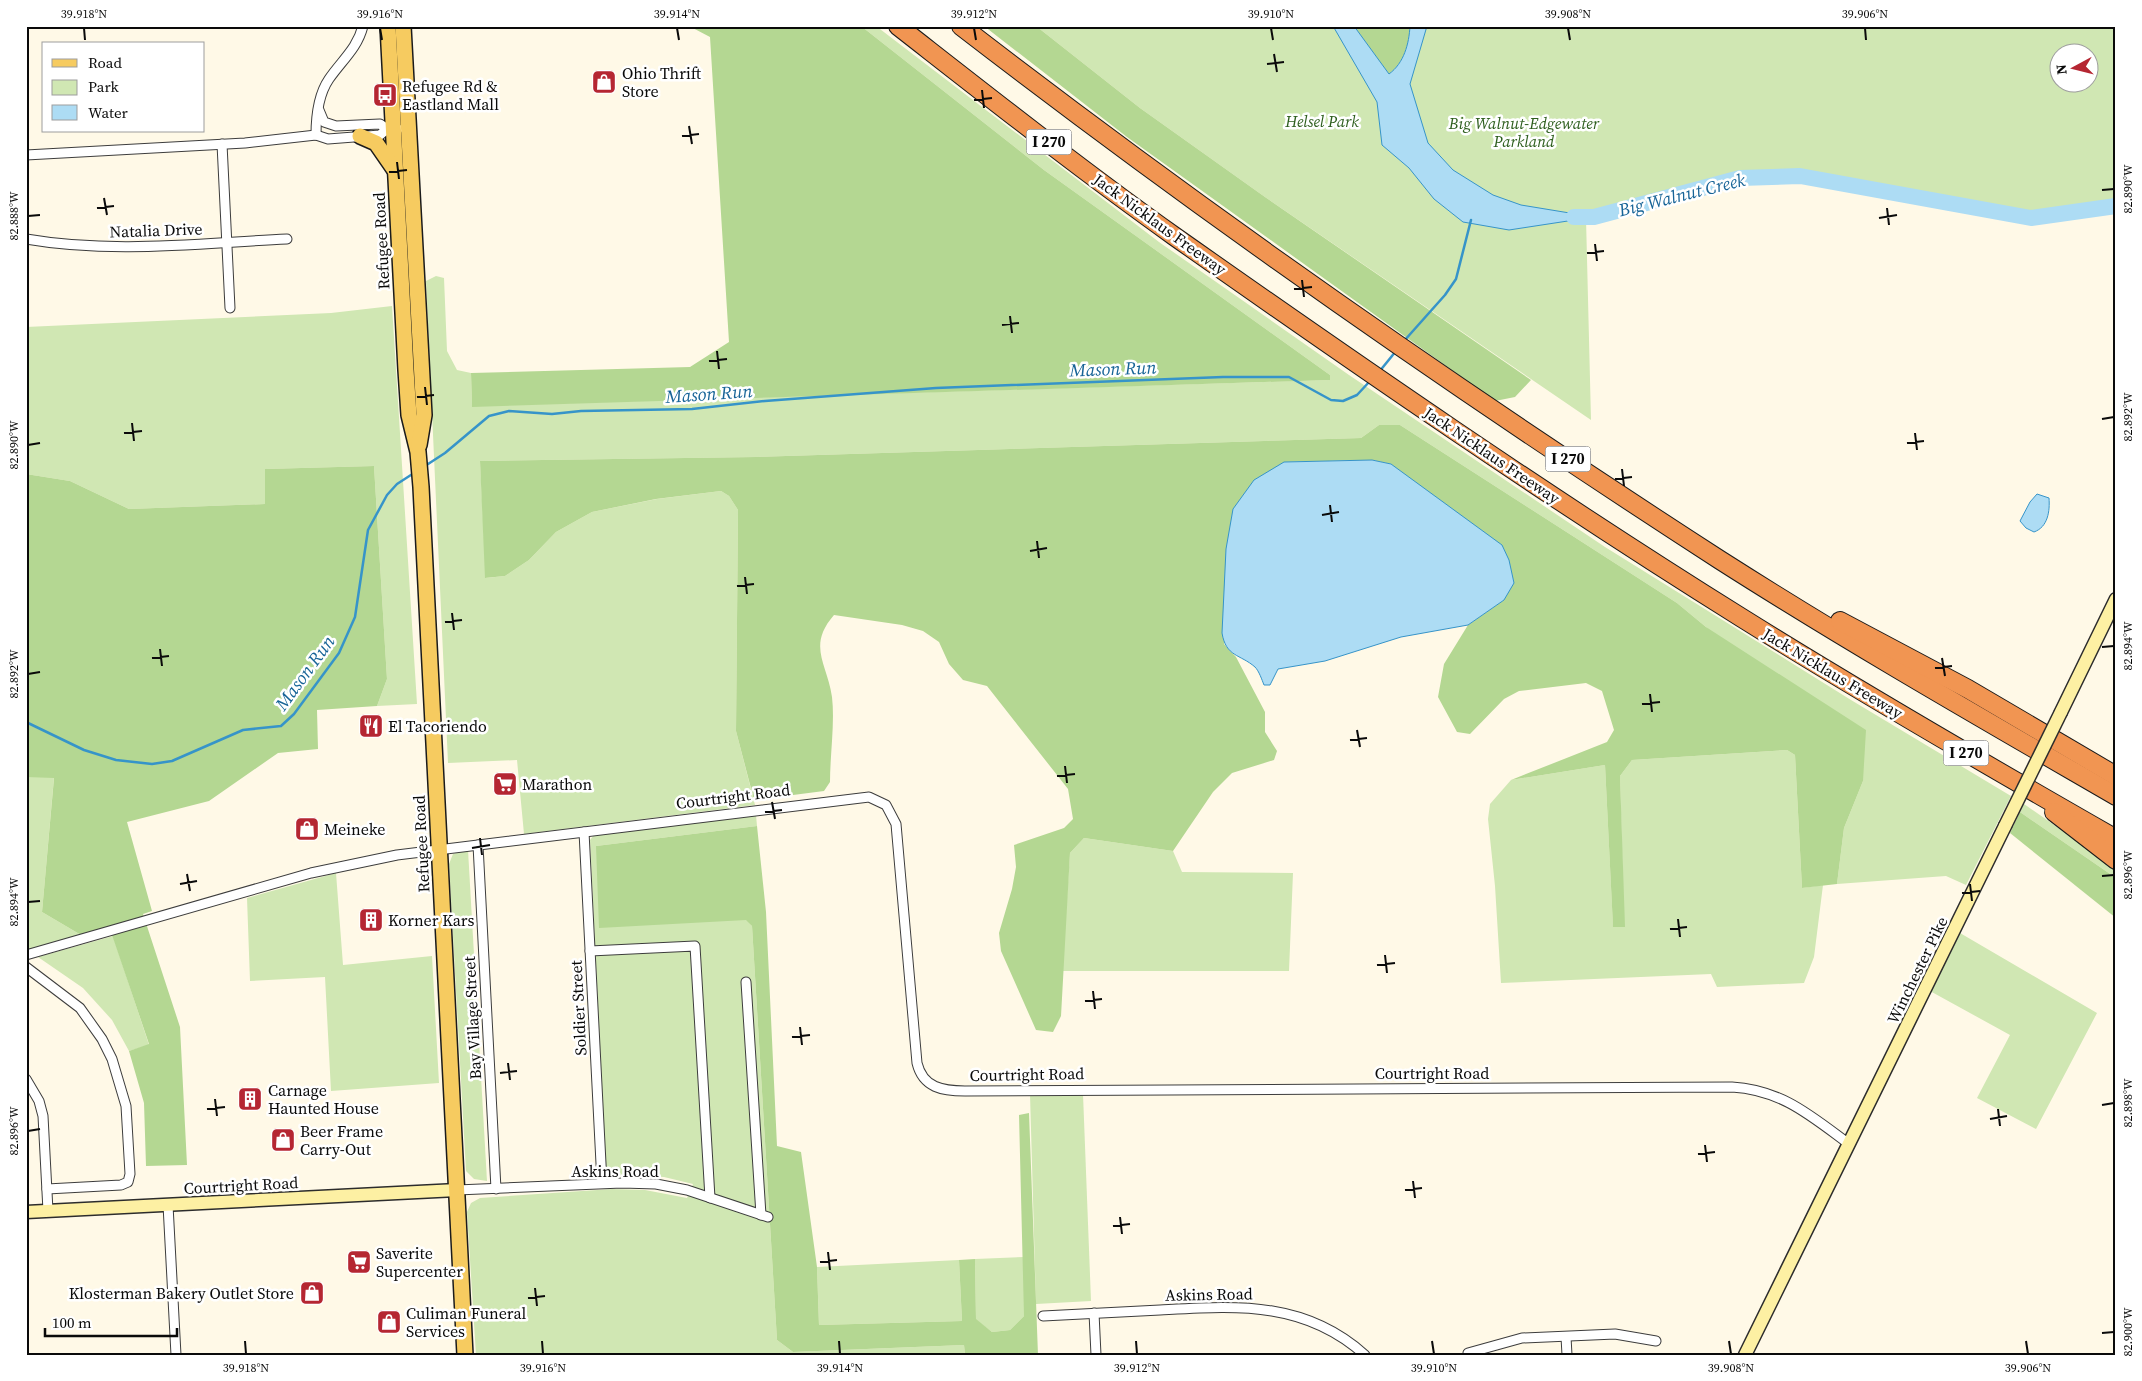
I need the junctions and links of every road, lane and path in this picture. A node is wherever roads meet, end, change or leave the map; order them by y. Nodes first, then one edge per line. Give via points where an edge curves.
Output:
1 (363, 26) edge
2 (388, 26) edge
3 (403, 26) edge
4 (898, 26) edge
5 (961, 26) edge
6 (318, 108) junction
7 (336, 126) junction
8 (396, 129) junction
9 (316, 136) junction
10 (360, 136) junction
11 (222, 144) junction
12 (26, 155) edge
13 (395, 171) junction
14 (26, 238) edge
15 (287, 238) dead end
16 (226, 242) junction
17 (230, 308) dead end
18 (419, 463) junction
19 (1722, 560) junction
20 (2116, 599) edge
21 (2049, 736) junction
22 (2116, 762) edge
23 (2116, 776) edge
24 (2034, 792) junction
25 (2116, 796) edge
26 (584, 832) junction
27 (2116, 839) edge
28 (478, 845) junction
29 (440, 850) junction
30 (2116, 860) edge
31 (590, 950) junction
32 (26, 956) edge
33 (26, 967) edge
34 (746, 982) dead end
35 (26, 1079) edge
36 (1849, 1144) junction
37 (602, 1183) junction
38 (47, 1189) junction
39 (496, 1189) junction
40 (457, 1190) junction
41 (710, 1198) junction
42 (168, 1205) junction
43 (48, 1211) junction
44 (26, 1212) edge
45 (1094, 1313) junction
46 (1043, 1316) dead end
47 (1566, 1337) junction
48 (1656, 1341) dead end
49 (1468, 1352) dead end
50 (176, 1355) edge
51 (465, 1355) edge
52 (1096, 1355) edge
53 (1365, 1355) edge
54 (1567, 1355) edge
55 (1745, 1355) edge

1 - 6 street via 352,52 327,83
2 - 8 main road, Refugee Road
3 - 8 main road, Refugee Road
4 - 24 highway, Jack Nicklaus Freeway / I 270 via 1172,234 1387,385 1743,619
5 - 19 highway, I 270 via 1176,189 1386,337
6 - 7 street via 322,120
6 - 9 street
7 - 8 street via 380,124
7 - 9 street
8 - 10 street via 380,135
8 - 13 main road, Refugee Road
8 - 18 main road, Refugee Road via 424,415
9 - 10 street via 328,139
9 - 11 street
10 - 13 main road via 376,143
11 - 12 street
11 - 16 street
13 - 18 main road, Refugee Road via 409,416
14 - 16 street, Natalia Drive via 107,248
15 - 16 street, Natalia Drive
16 - 17 street
18 - 29 main road, Refugee Road
19 - 21 highway via 1892,648
19 - 25 highway, I 270 via 1932,689
20 - 36 main road, Winchester Pike, bridge
21 - 22 highway
21 - 23 highway
24 - 27 highway, Jack Nicklaus Freeway / I 270
24 - 30 highway via 2064,822
26 - 28 street, Courtright Road
26 - 31 street, Soldier Street
26 - 36 street, Courtright Road via 864,797 881,801 896,824 917,1063 926,1081 944,1090 1740,1087 1782,1098
28 - 29 street, Courtright Road
28 - 39 street, Bay Village Street
29 - 32 street, Courtright Road via 397,855 311,873
29 - 40 main road, Refugee Road
31 - 37 street, Soldier Street
31 - 41 street via 695,946
33 - 38 street via 80,1008 112,1058 126,1106 128,1182
34 - 41 street, Askins Road via 764,1216
35 - 38 street via 39,1101 43,1116
36 - 55 main road, Winchester Pike
37 - 39 street, Askins Road
37 - 41 street, Askins Road via 656,1184
38 - 43 street
39 - 40 street, Askins Road
40 - 42 main road, Courtright Road
40 - 51 main road, Refugee Road
42 - 43 main road, Courtright Road
42 - 50 street
43 - 44 main road, Courtright Road
45 - 46 street, Askins Road
45 - 52 street
45 - 53 street, Askins Road via 1223,1307 1270,1309 1334,1332
47 - 48 street via 1627,1334
47 - 49 street via 1522,1338
47 - 54 street

